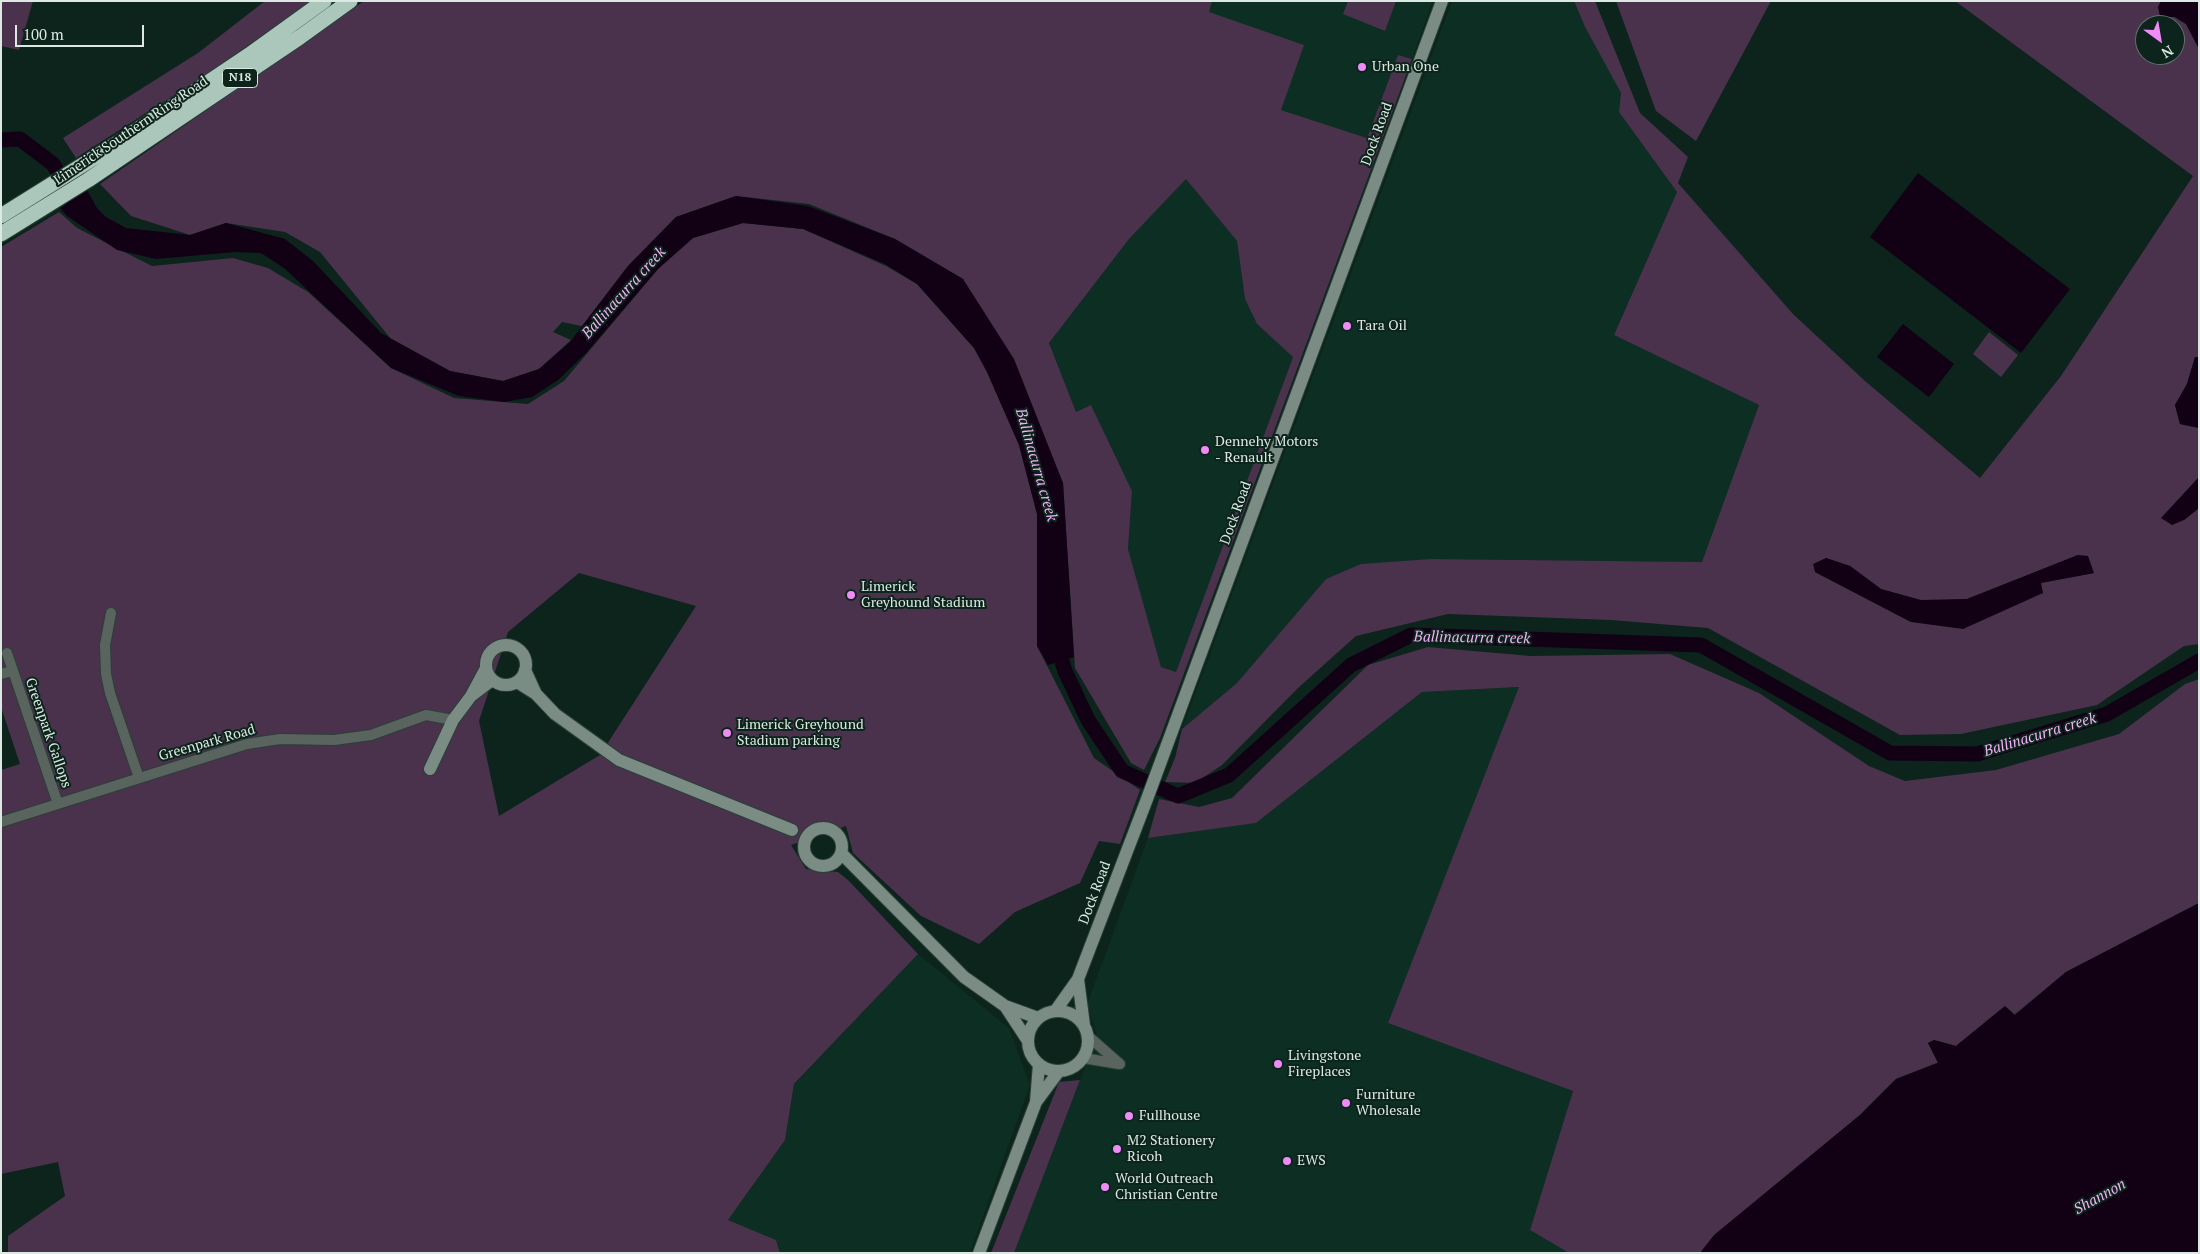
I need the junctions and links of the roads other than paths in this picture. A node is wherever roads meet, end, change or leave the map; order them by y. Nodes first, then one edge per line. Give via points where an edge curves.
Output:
1 (324, 1) edge
2 (350, 1) edge
3 (1442, 1) edge
4 (125, 147) junction
5 (1, 216) edge
6 (1, 234) edge
7 (112, 613) dead end
8 (7, 653) dead end
9 (525, 670) junction
10 (13, 671) junction
11 (1, 674) edge
12 (489, 674) junction
13 (517, 682) junction
14 (536, 694) junction
15 (453, 720) junction
16 (430, 769) dead end
17 (138, 778) junction
18 (58, 804) junction
19 (1, 822) edge
20 (792, 830) junction
21 (813, 831) junction
22 (805, 851) junction
23 (837, 858) junction
24 (1078, 979) junction
25 (1005, 1006) junction
26 (1056, 1010) junction
27 (1038, 1018) junction
28 (1086, 1030) junction
29 (1028, 1041) junction
30 (1083, 1058) junction
31 (1039, 1064) junction
32 (1059, 1071) junction
33 (1036, 1102) junction
34 (979, 1253) edge

1 - 4 highway, Limerick Southern Ring Road / N18
2 - 4 highway, Limerick Southern Ring Road / N18
3 - 24 main road, Dock Road
4 - 5 highway, Limerick Southern Ring Road / N18
4 - 6 highway, Limerick Southern Ring Road / N18
7 - 17 street via 105,645 106,674
8 - 10 street, Greenpark Gallops
9 - 12 main road via 522,653 506,645 496,648 487,658
9 - 13 main road
9 - 14 main road
10 - 11 street, Greenpark Gallops
10 - 18 street, Greenpark Gallops
12 - 13 main road via 504,686
12 - 15 main road
13 - 14 main road
14 - 20 main road via 555,714 619,760
15 - 16 main road
15 - 17 street, Greenpark Road via 426,715 371,735 334,740 259,742
17 - 18 street, Greenpark Road
18 - 19 street, Greenpark Road
20 - 21 main road
20 - 22 main road
21 - 22 main road via 806,840
21 - 23 main road via 827,828 837,833 842,843
22 - 23 main road via 808,858 818,864 825,865
23 - 25 main road via 856,870 889,900 964,976
24 - 26 main road, Dock Road
24 - 28 main road, Dock Road
25 - 27 main road
25 - 29 main road
26 - 27 main road
26 - 28 main road via 1073,1014
27 - 29 main road
28 - 30 main road via 1088,1047
28 - 30 street via 1120,1064
29 - 31 main road via 1031,1054
30 - 32 main road
31 - 32 main road
31 - 33 main road
32 - 33 main road
33 - 34 main road

